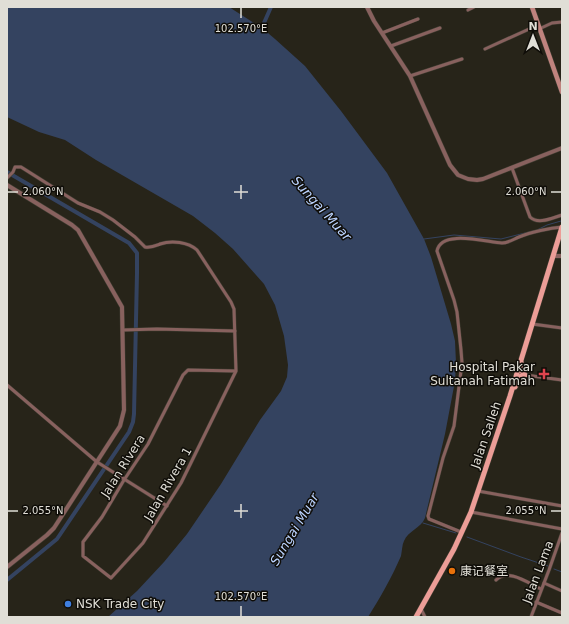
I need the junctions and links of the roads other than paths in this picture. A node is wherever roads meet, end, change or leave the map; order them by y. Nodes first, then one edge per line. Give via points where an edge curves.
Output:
1 (367, 7) edge
2 (474, 7) edge
3 (532, 7) edge
4 (468, 10) dead end
5 (418, 19) dead end
6 (562, 22) edge
7 (539, 27) junction
8 (440, 28) dead end
9 (382, 33) junction
10 (391, 46) junction
11 (485, 49) dead end
12 (462, 59) dead end
13 (410, 76) junction
14 (560, 83) edge
15 (562, 92) edge
16 (562, 148) edge
17 (512, 168) junction
18 (8, 177) edge
19 (7, 184) edge
20 (562, 215) edge
21 (562, 227) edge
22 (553, 256) junction
23 (562, 256) edge
24 (532, 324) junction
25 (562, 328) edge
26 (123, 330) junction
27 (235, 331) junction
28 (521, 359) junction
29 (236, 370) junction
30 (524, 375) junction
31 (562, 380) edge
32 (7, 385) edge
33 (511, 392) junction
34 (97, 462) junction
35 (124, 480) junction
36 (478, 491) junction
37 (167, 506) junction
38 (562, 506) edge
39 (471, 512) junction
40 (562, 529) edge
41 (461, 532) junction
42 (562, 533) edge
43 (94, 565) joint
44 (7, 567) edge
45 (496, 580) dead end
46 (544, 583) junction
47 (541, 589) junction
48 (562, 591) edge
49 (536, 602) junction
50 (421, 609) junction
51 (562, 613) edge
52 (416, 617) edge
53 (424, 617) edge
54 (530, 617) edge

1 - 9 street
2 - 4 street
3 - 7 main road
5 - 9 street
6 - 7 street
7 - 11 street
7 - 14 main road
8 - 10 street
9 - 10 street
10 - 13 street
12 - 13 street
13 - 17 street via 450,164 458,175 477,180
14 - 15 main road
16 - 17 street
17 - 20 street via 532,219 540,221
18 - 27 street via 15,167 21,167 78,203 100,212 133,235 145,247 162,243 183,243 192,246 231,302
19 - 26 street via 78,230 122,307
21 - 22 main road, Jalan Salleh
21 - 41 street via 526,235 506,243 463,238 449,239 438,247 437,252 457,312 462,363 454,426 428,516 429,519
22 - 23 street
22 - 24 main road, Jalan Salleh
24 - 25 street
24 - 28 main road, Jalan Salleh
26 - 27 street
26 - 34 street via 124,410 120,426
27 - 29 street
28 - 30 main road
28 - 33 main road, Jalan Salleh
29 - 35 street, Jalan Rivera via 187,371 148,444
29 - 37 street, Jalan Rivera 1 via 181,483
30 - 31 street
30 - 33 main road
32 - 34 street
33 - 36 main road, Jalan Salleh
34 - 35 street
34 - 44 street via 54,528
35 - 37 street
35 - 43 street, Jalan Rivera via 102,517 83,542 83,556
36 - 38 street
36 - 39 main road, Jalan Salleh
37 - 43 street, Jalan Rivera 1 via 143,543 111,578
39 - 40 street
39 - 41 main road, Jalan Salleh
41 - 50 main road, Jalan Salleh
42 - 46 street, Jalan Lama
45 - 47 street via 499,576 510,575
46 - 47 street, Jalan Lama
46 - 48 street
47 - 49 street, Jalan Lama
49 - 51 street
49 - 54 street, Jalan Lama
50 - 52 main road, Jalan Salleh
50 - 53 street

